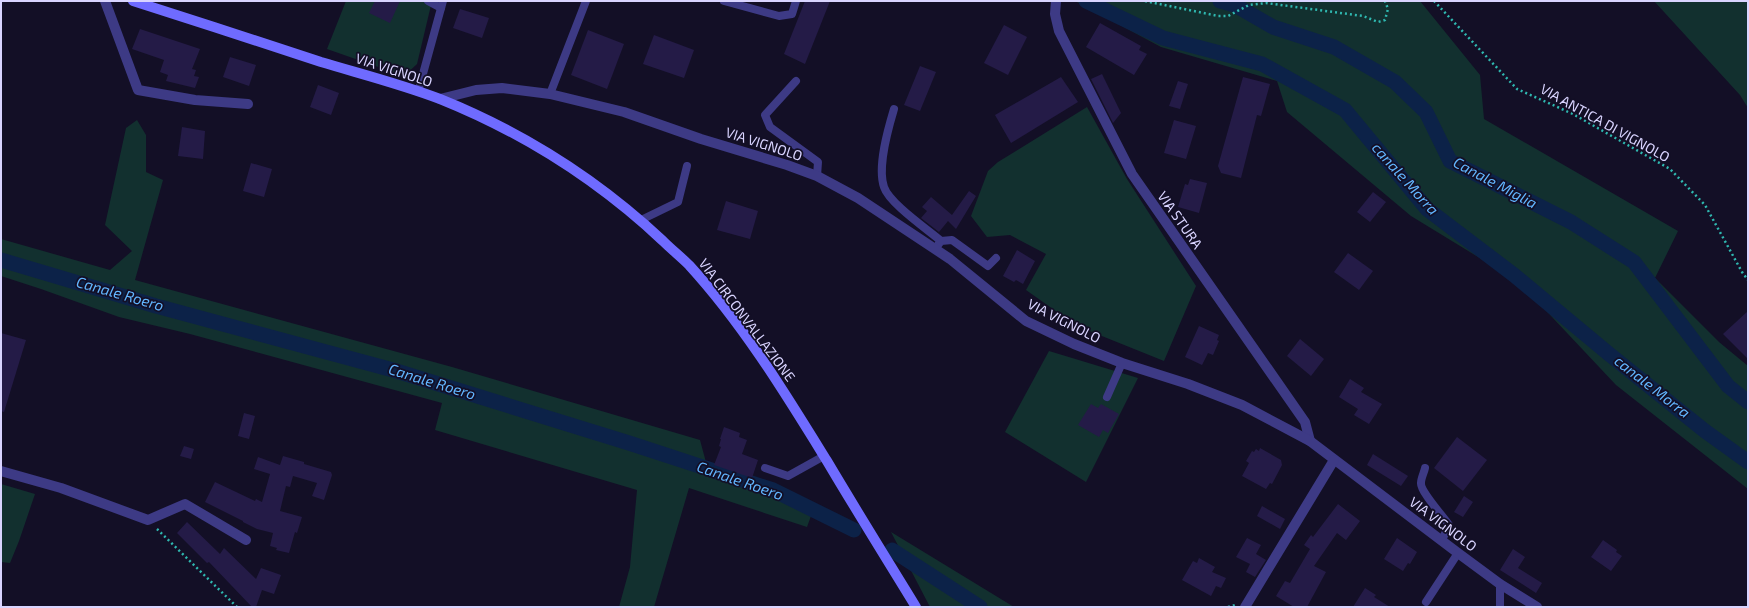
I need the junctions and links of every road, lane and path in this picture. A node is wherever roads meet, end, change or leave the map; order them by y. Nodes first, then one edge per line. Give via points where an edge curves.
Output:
1 (105, 1) edge
2 (133, 1) edge
3 (428, 1) edge
4 (586, 1) edge
5 (724, 1) edge
6 (796, 1) edge
7 (1056, 1) edge
8 (1145, 1) edge
9 (1384, 1) edge
10 (1434, 1) edge
11 (442, 4) edge
12 (796, 81) dead end
13 (418, 92) junction
14 (550, 94) junction
15 (440, 99) junction
16 (248, 104) dead end
17 (894, 109) dead end
18 (687, 166) dead end
19 (817, 176) junction
20 (641, 220) junction
21 (938, 245) junction
22 (996, 258) dead end
23 (1748, 280) edge
24 (1122, 363) junction
25 (1107, 396) dead end
26 (1310, 441) junction
27 (824, 456) junction
28 (1334, 460) junction
29 (765, 468) dead end
30 (1425, 468) dead end
31 (1, 470) edge
32 (148, 520) junction
33 (246, 540) dead end
34 (1442, 540) junction
35 (1458, 553) junction
36 (1500, 584) junction
37 (1426, 602) dead end
38 (237, 607) edge
39 (916, 607) edge
40 (1245, 607) edge
41 (1500, 607) edge
42 (1537, 607) edge

1 - 16 street via 138,90 195,100
2 - 13 main road, VIA VIGNOLO
3 - 11 lane
4 - 14 lane
5 - 6 lane via 780,16 792,14
7 - 26 street, VIA STURA via 1055,14 1059,31 1132,174 1305,422
8 - 9 path via 1218,16 1228,16 1250,5 1266,3 1363,16 1378,22 1385,20 1388,9
10 - 23 path, VIA ANTICA DI VIGNOLO via 1518,89 1573,114 1670,169 1705,205
11 - 13 lane
12 - 19 lane via 765,115 770,127 818,162
13 - 15 main road, VIA VIGNOLO
14 - 15 street, VIA VIGNOLO via 502,88 476,90
14 - 19 street, VIA VIGNOLO via 624,112
15 - 20 main road, VIA CIRCONVALLAZIONE via 486,120 555,159 604,191
17 - 21 lane via 885,137 881,175 884,188 895,204
18 - 20 lane via 678,202
19 - 21 street, VIA VIGNOLO
20 - 27 main road, VIA CIRCONVALLAZIONE via 688,264 722,305 785,392
21 - 22 lane via 952,240 988,266
21 - 24 street, VIA VIGNOLO via 950,259 1026,320 1074,344
24 - 25 lane
24 - 26 street, VIA VIGNOLO via 1242,405
26 - 28 street, VIA VIGNOLO
27 - 29 lane via 788,476
27 - 39 main road, VIA CIRCONVALLAZIONE
28 - 34 street, VIA VIGNOLO
28 - 40 street
30 - 34 lane via 1420,484 1423,492 1449,525
31 - 32 street via 61,488
32 - 33 street via 185,504
32 - 38 path
34 - 35 street, VIA VIGNOLO
35 - 36 street, VIA VIGNOLO
35 - 37 lane
36 - 41 lane
36 - 42 street, VIA VIGNOLO

